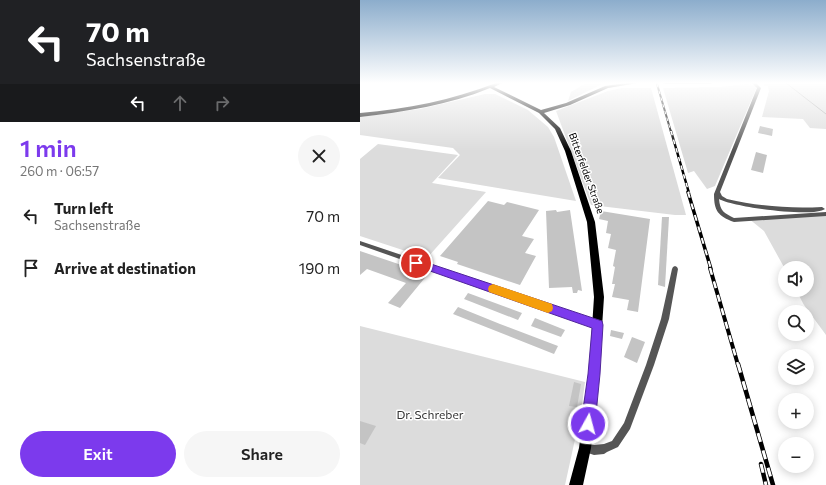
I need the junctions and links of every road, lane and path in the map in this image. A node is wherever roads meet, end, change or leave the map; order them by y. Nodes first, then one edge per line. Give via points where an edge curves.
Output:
1 (422, 106) edge
2 (528, 106) edge
3 (562, 106) edge
4 (752, 106) edge
5 (541, 112) junction
6 (360, 115) edge
7 (718, 192) junction
8 (824, 211) edge
9 (360, 243) edge
10 (675, 269) dead end
11 (598, 325) junction
12 (585, 448) junction
13 (576, 485) edge

1 - 6 main road
2 - 5 main road, Bitterfelder Straße
3 - 5 main road
4 - 7 street
5 - 11 main road, Bitterfelder Straße via 557,128 568,151 591,222 599,296
7 - 8 street via 725,200 760,208
7 - 8 street via 718,211 734,220
9 - 11 street
10 - 12 street via 665,319 627,426 615,444 604,449
11 - 12 main road, Bitterfelder Straße
12 - 13 main road, Bitterfelder Straße

